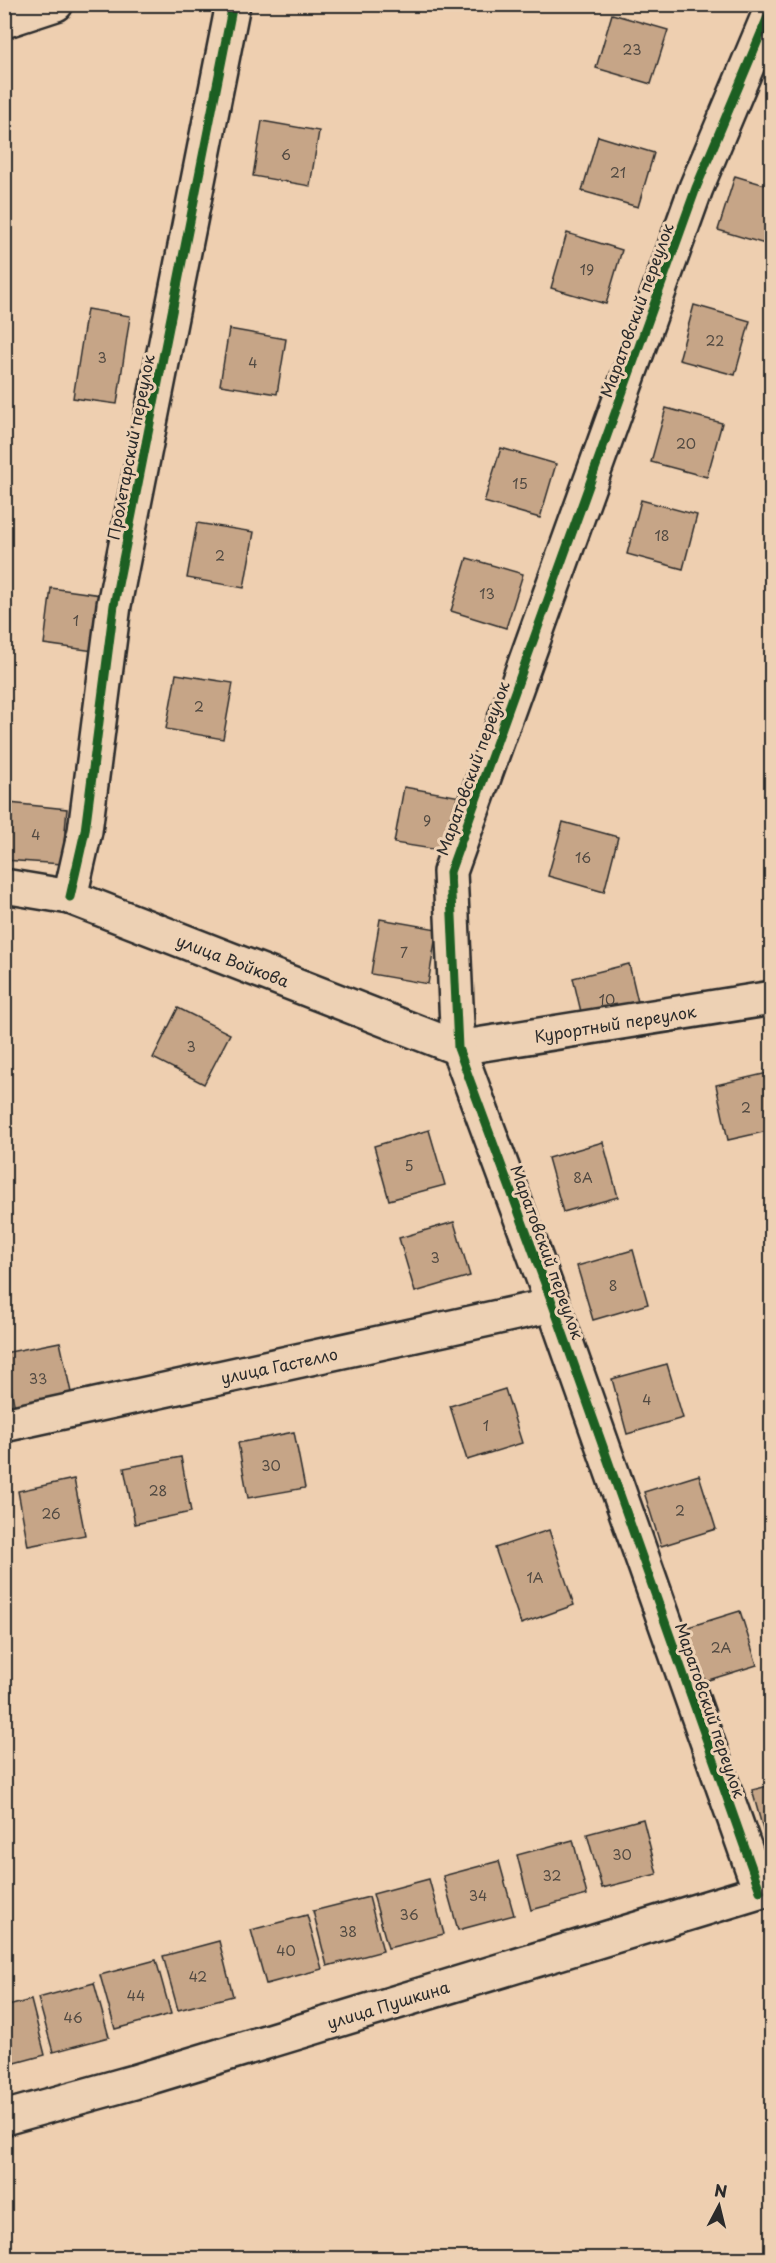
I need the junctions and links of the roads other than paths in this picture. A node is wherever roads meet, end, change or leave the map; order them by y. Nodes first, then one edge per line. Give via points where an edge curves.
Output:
1 (56, 4) edge
2 (233, 4) edge
3 (771, 7) edge
4 (4, 21) edge
5 (4, 886) edge
6 (70, 897) junction
7 (771, 998) edge
8 (458, 1048) junction
9 (552, 1305) junction
10 (4, 1425) edge
11 (766, 1890) edge
12 (4, 2118) edge

1 - 4 street
2 - 6 street, Пролетарский переулок via 114,605 85,831
3 - 8 street, Маратовский переулок via 696,188 450,872
5 - 6 street, улица Войкова
6 - 8 street, улица Войкова
7 - 8 street, Курортный переулок
8 - 9 street, Маратовский переулок
9 - 10 street, улица Гастелло
9 - 11 street, Маратовский переулок
11 - 12 street, улица Пушкина

